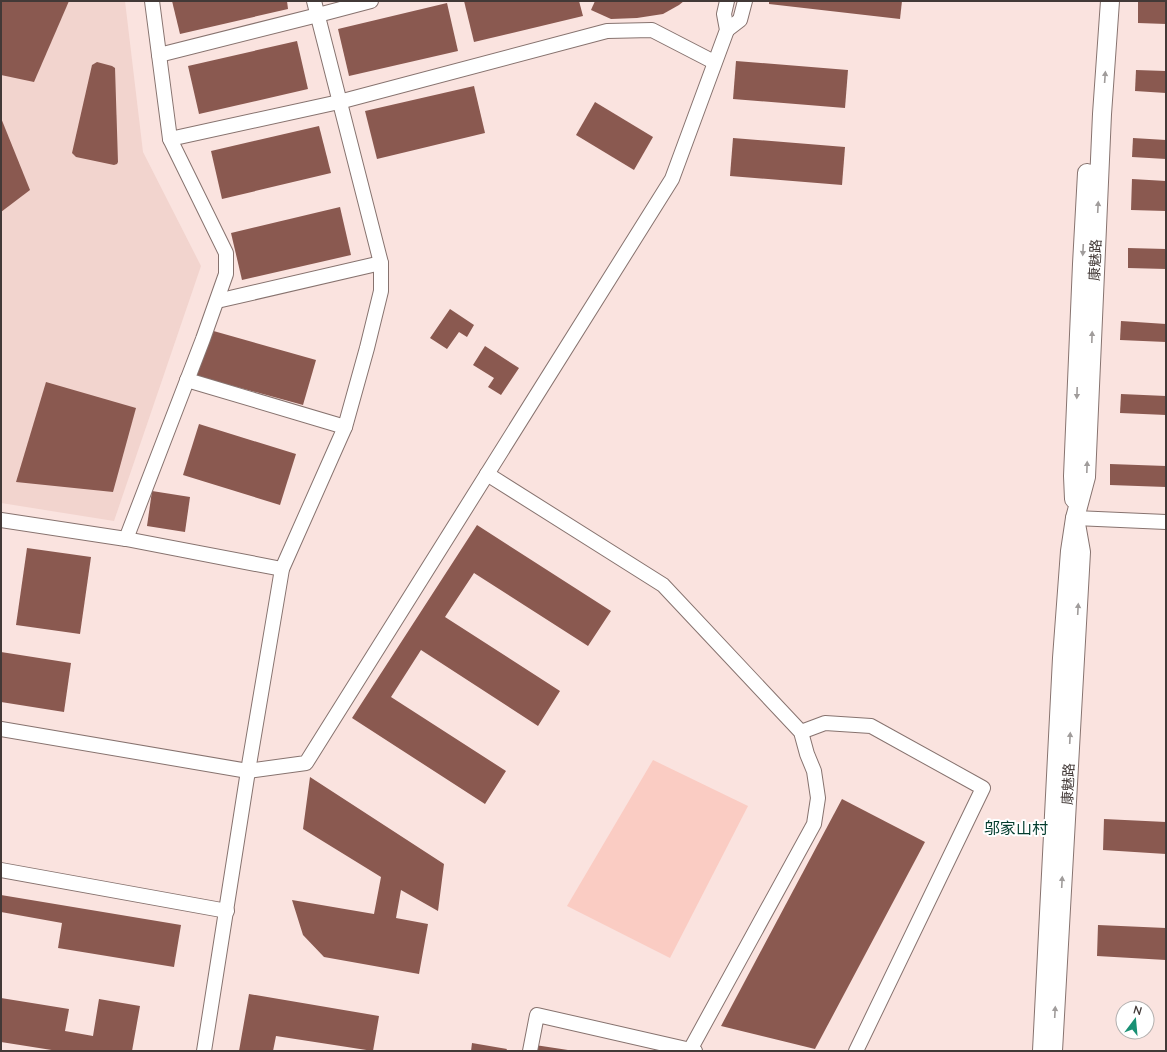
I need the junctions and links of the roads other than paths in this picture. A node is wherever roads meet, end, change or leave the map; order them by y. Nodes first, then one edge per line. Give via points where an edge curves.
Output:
1 (152, 1) edge
2 (314, 1) edge
3 (371, 1) edge
4 (727, 1) edge
5 (745, 1) edge
6 (1098, 1) edge
7 (1110, 1) edge
8 (318, 16) junction
9 (727, 30) junction
10 (159, 55) junction
11 (714, 62) junction
12 (339, 102) junction
13 (170, 139) junction
14 (381, 263) junction
15 (217, 301) junction
16 (187, 380) junction
17 (345, 427) junction
18 (487, 474) junction
19 (1075, 518) junction
20 (1, 520) edge
21 (1166, 522) edge
22 (126, 539) junction
23 (282, 569) junction
24 (1, 729) edge
25 (801, 732) junction
26 (248, 770) junction
27 (1, 870) edge
28 (227, 911) junction
29 (693, 1050) edge
30 (204, 1051) edge
31 (530, 1051) edge
32 (856, 1051) edge
33 (1042, 1051) edge
34 (1053, 1051) edge

1 - 10 street
2 - 8 street
3 - 8 street
4 - 9 street via 724,14
5 - 9 street via 740,20
6 -> 19 main road, 康魅路 via 1082,264 1073,476
19 -> 7 main road, 康魅路 via 1086,477
8 - 10 street
8 - 12 street
9 - 11 street
10 - 13 street
11 - 12 street via 652,30 607,31
11 - 18 street via 672,179
12 - 13 street
12 - 14 street
13 - 15 street via 226,253 226,274
14 - 15 street
14 - 17 street via 381,291
15 - 16 street
16 - 17 street
16 - 22 street
17 - 23 street
18 - 25 street via 663,585
18 - 26 street via 306,763
19 - 21 street
19 - 33 main road, 康魅路 via 1062,658
34 -> 19 main road, 康魅路 via 1081,552
20 - 22 street
22 - 23 street
23 - 26 street
24 - 26 street
25 - 29 street via 814,771 818,798 814,824
25 - 32 street via 825,723 871,726 983,788
26 - 28 street
27 - 28 street
28 - 30 street
29 - 31 street via 537,1015

